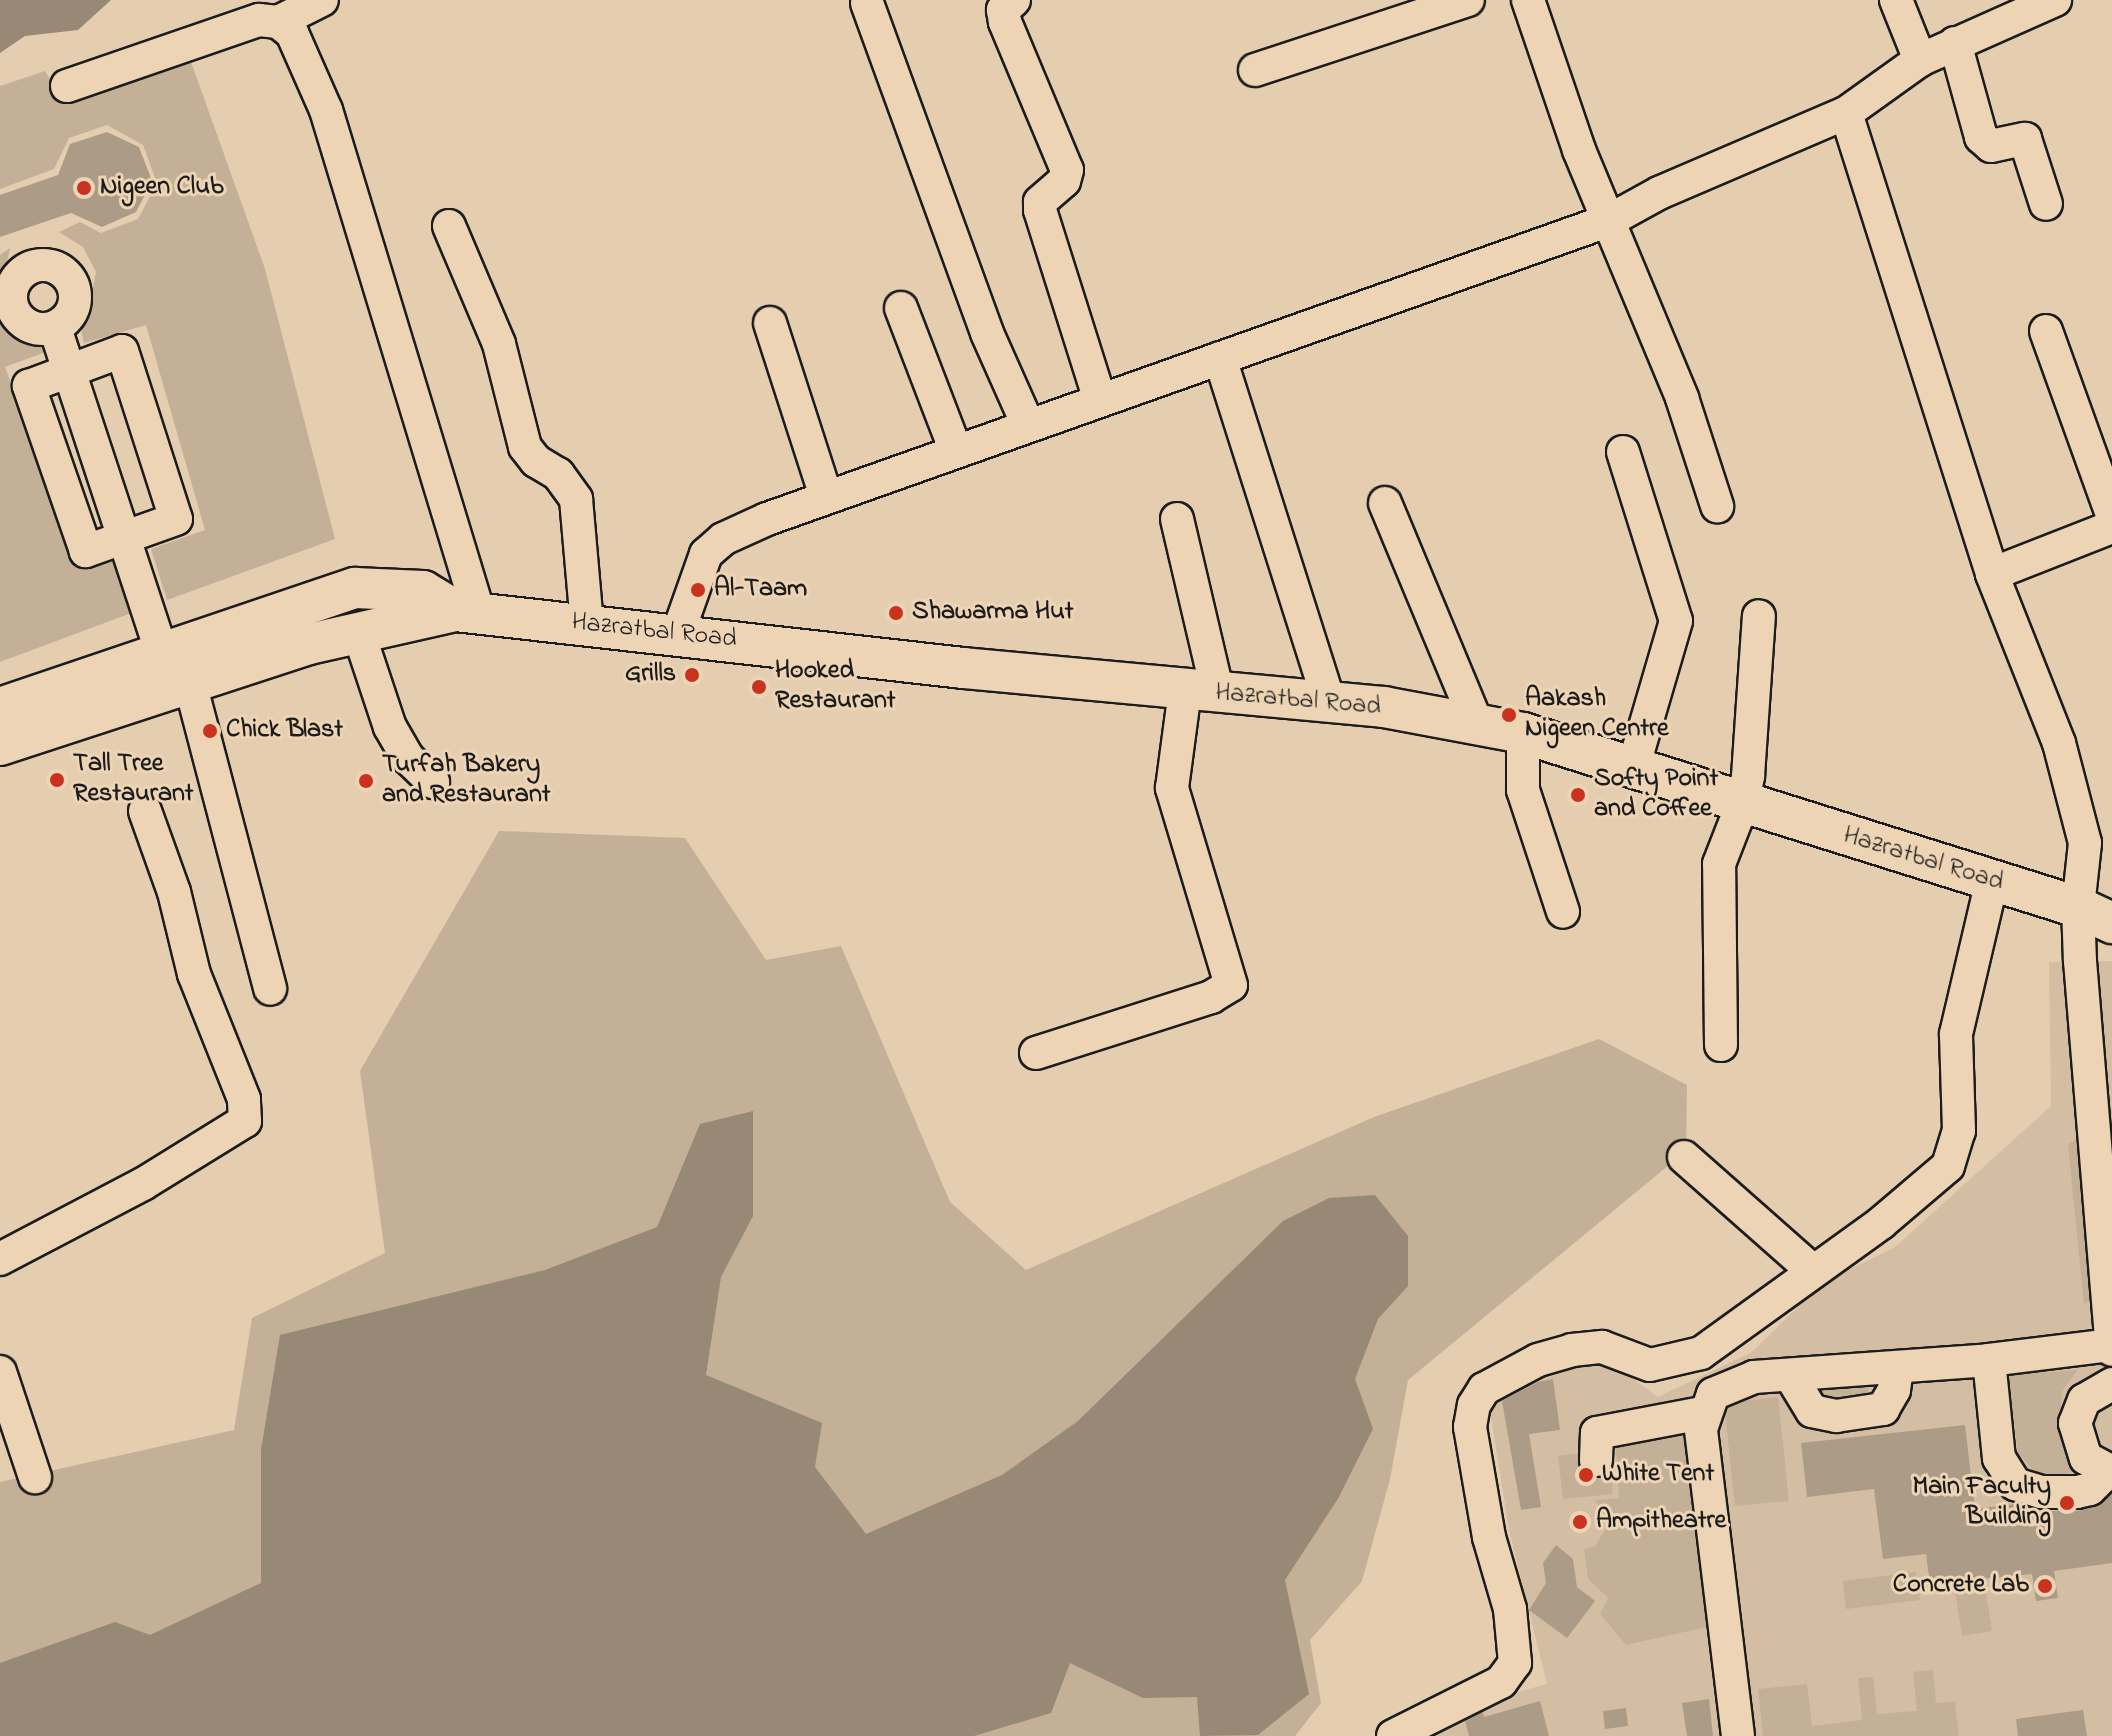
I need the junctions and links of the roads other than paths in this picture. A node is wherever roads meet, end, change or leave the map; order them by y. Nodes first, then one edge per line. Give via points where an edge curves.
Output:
1 (322, 0) edge
2 (1014, 0) edge
3 (1468, 0) edge
4 (1528, 0) edge
5 (1896, 0) edge
6 (2055, 0) edge
7 (867, 3) dead end
8 (278, 22) junction
9 (1955, 43) junction
10 (1920, 60) junction
11 (1255, 70) dead end
12 (67, 86) dead end
13 (1846, 113) junction
14 (2046, 204) dead end
15 (1610, 220) junction
16 (449, 226) dead end
17 (901, 308) dead end
18 (770, 323) dead end
19 (55, 328) dead end
20 (2046, 331) dead end
21 (1220, 358) junction
22 (69, 370) junction
23 (1099, 397) junction
24 (1028, 425) junction
25 (956, 451) junction
26 (1623, 452) dead end
27 (826, 496) junction
28 (1385, 503) dead end
29 (1717, 506) dead end
30 (2112, 514) edge
31 (1177, 519) dead end
32 (2112, 527) edge
33 (124, 537) junction
34 (1992, 574) junction
35 (468, 612) junction
36 (1759, 616) dead end
37 (587, 624) junction
38 (678, 633) junction
39 (359, 634) junction
40 (162, 653) junction
41 (190, 683) junction
42 (1202, 692) junction
43 (1329, 702) junction
44 (0, 708) edge
45 (1477, 724) junction
46 (1523, 733) junction
47 (0, 745) edge
48 (1634, 765) junction
49 (433, 782) dead end
50 (1742, 805) junction
51 (145, 811) dead end
52 (1992, 881) junction
53 (1563, 912) dead end
54 (2095, 915) edge
55 (270, 989) dead end
56 (1721, 1045) dead end
57 (1036, 1053) dead end
58 (1684, 1157) dead end
59 (0, 1259) edge
60 (1813, 1271) junction
61 (2112, 1347) edge
62 (1989, 1360) junction
63 (1897, 1368) junction
64 (0, 1372) edge
65 (1790, 1375) junction
66 (2112, 1384) edge
67 (1702, 1413) junction
68 (1596, 1460) dead end
69 (2110, 1472) edge
70 (35, 1477) dead end
71 (1393, 1736) edge
72 (1738, 1736) edge

1 - 8 street
2 - 23 street via 1003,17 1067,170 1064,181 1040,202 1040,210
3 - 11 street
4 - 15 street via 1579,150
5 - 10 street
6 - 9 street
7 - 24 street via 987,333
8 - 12 street via 259,20
8 - 35 street via 292,33 326,110
9 - 10 street
9 - 14 street via 1984,142 1991,146 2025,139
10 - 13 street
13 - 15 street via 1670,188
13 - 34 street
15 - 21 street
15 - 29 street via 1682,398
16 - 37 street via 499,344 525,447 558,474 576,499
17 - 25 street
18 - 27 street
19 - 22 street
20 - 30 street
21 - 23 street
21 - 43 street
22 - 33 street
22 - 33 street via 29,386 86,551
22 - 33 street via 122,351 176,519
23 - 24 street
24 - 25 street
25 - 27 street
26 - 48 street via 1676,621
27 - 38 street via 715,544 695,574
28 - 45 street
31 - 42 street
32 - 34 street
33 - 40 street
34 - 54 street via 2059,743 2082,828
35 - 37 main road, Hazratbal Road
35 - 39 main road, Hazratbal Road
35 - 40 main road, Hazratbal Road via 423,591 355,588
36 - 50 street via 1753,737
37 - 38 main road, Hazratbal Road
38 - 42 main road, Hazratbal Road
39 - 41 main road, Hazratbal Road via 309,644
39 - 49 street via 390,727 408,758
40 - 44 main road, Hazratbal Road
41 - 47 main road, Hazratbal Road
41 - 55 street
42 - 43 main road, Hazratbal Road
42 - 57 street via 1172,788 1231,985 1211,997
43 - 45 main road, Hazratbal Road
45 - 46 main road, Hazratbal Road
46 - 48 main road, Hazratbal Road
46 - 53 street via 1523,790
48 - 50 main road, Hazratbal Road
50 - 52 main road, Hazratbal Road
50 - 56 street via 1719,864
51 - 59 street via 174,892 194,974 244,1099 245,1121 231,1134 51,1236
52 - 54 main road, Hazratbal Road
52 - 60 street via 1956,1034 1957,1150 1948,1166 1911,1200
54 - 61 street
58 - 60 street
60 - 71 street via 1701,1353 1673,1364 1650,1365 1602,1347 1572,1350 1538,1360 1484,1389 1470,1427 1489,1537 1510,1609 1515,1663 1501,1682
61 - 62 street
62 - 63 street
62 - 69 street via 1999,1458 2015,1484 2041,1492 2077,1492 2090,1489
63 - 65 street
63 - 65 street via 1894,1390 1883,1409 1836,1416 1812,1411
64 - 70 street
65 - 67 street via 1730,1384 1713,1394
66 - 69 street via 2084,1400 2075,1423 2086,1458
67 - 68 street via 1597,1433
67 - 72 street

